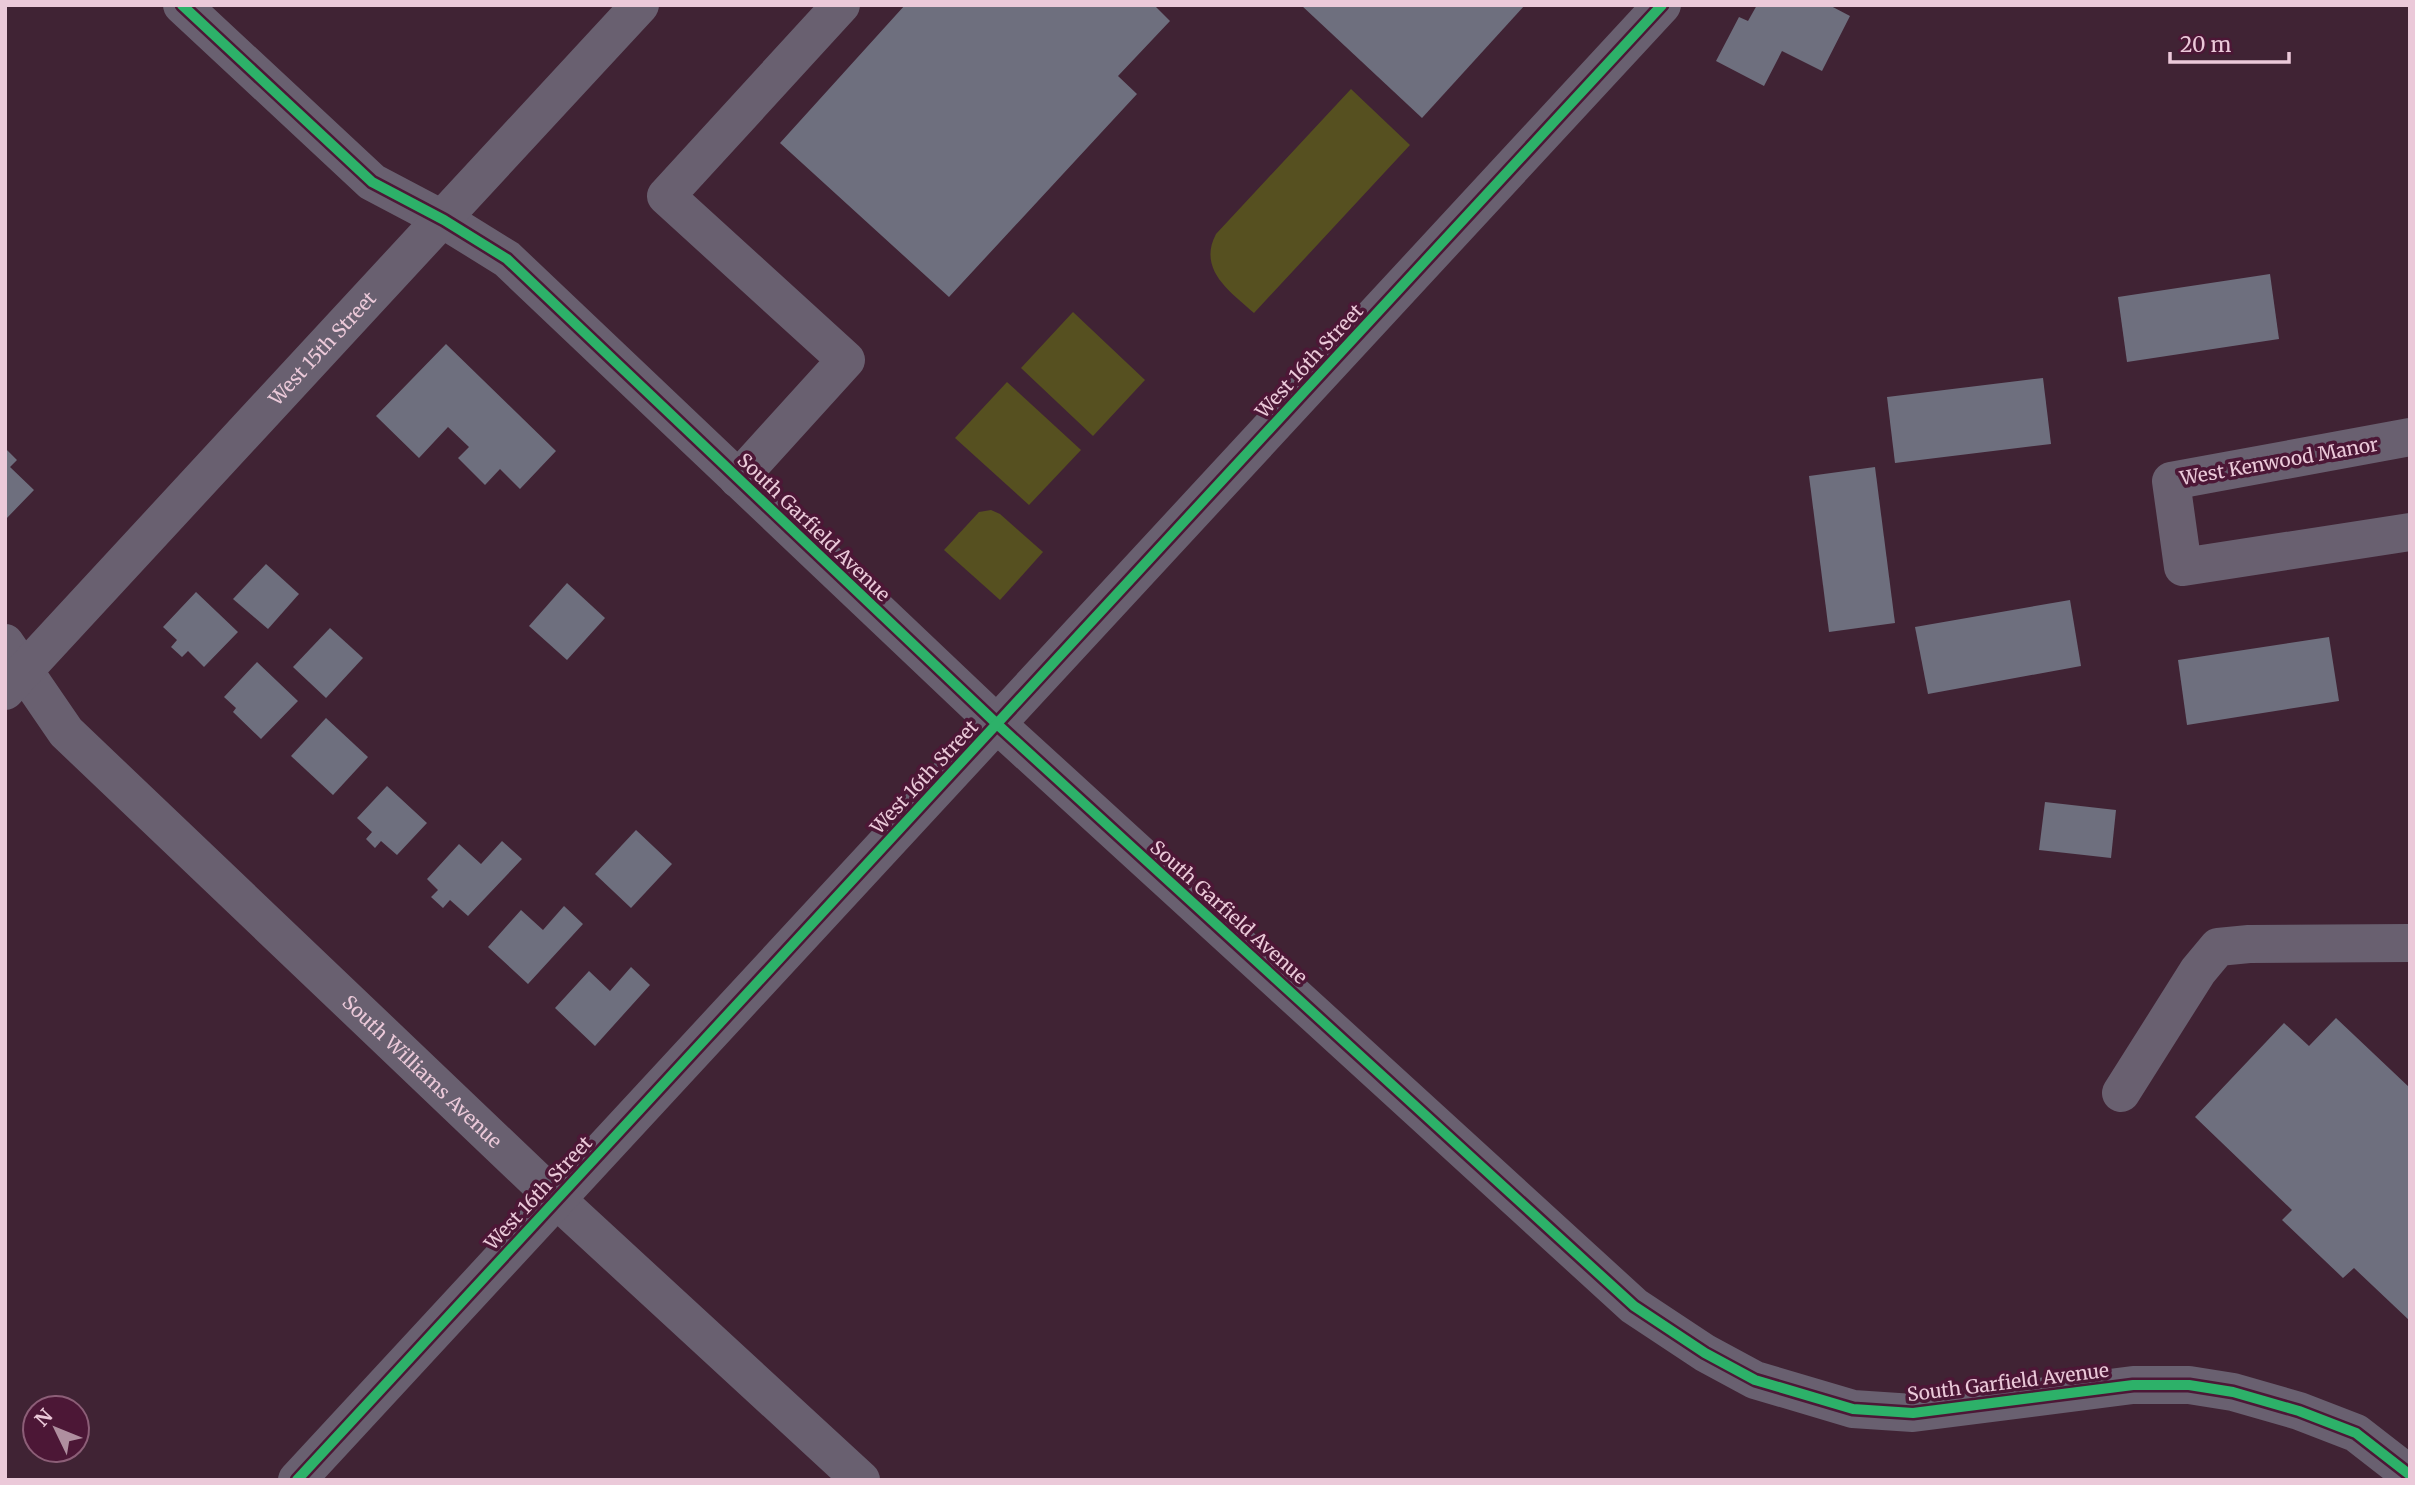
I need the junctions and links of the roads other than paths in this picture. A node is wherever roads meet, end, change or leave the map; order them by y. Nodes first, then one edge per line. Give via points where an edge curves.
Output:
1 (182, 5) edge
2 (640, 5) edge
3 (841, 5) edge
4 (1662, 5) edge
5 (444, 220) junction
6 (2410, 437) edge
7 (738, 479) junction
8 (2410, 532) edge
9 (12, 668) edge
10 (998, 724) junction
11 (2410, 943) edge
12 (2121, 1093) dead end
13 (556, 1199) junction
14 (2410, 1475) edge
15 (297, 1480) edge
16 (861, 1480) edge

1 - 5 street, South Garfield Avenue via 372,182
2 - 5 street, West 15th Street
3 - 7 street via 666,196 846,360
4 - 10 street, West 16th Street
5 - 7 street, South Garfield Avenue via 506,259
5 - 9 street, West 15th Street
6 - 8 street, West Kenwood Manor via 2171,481 2183,567
7 - 10 street, South Garfield Avenue
9 - 13 street, South Williams Avenue via 66,732
10 - 13 street, West 16th Street
10 - 14 street, South Garfield Avenue via 1634,1306 1755,1380 1853,1409 1913,1413 2133,1385 2189,1385 2300,1411 2356,1433
11 - 12 street via 2218,947
13 - 15 street, West 16th Street
13 - 16 street, South Williams Avenue

